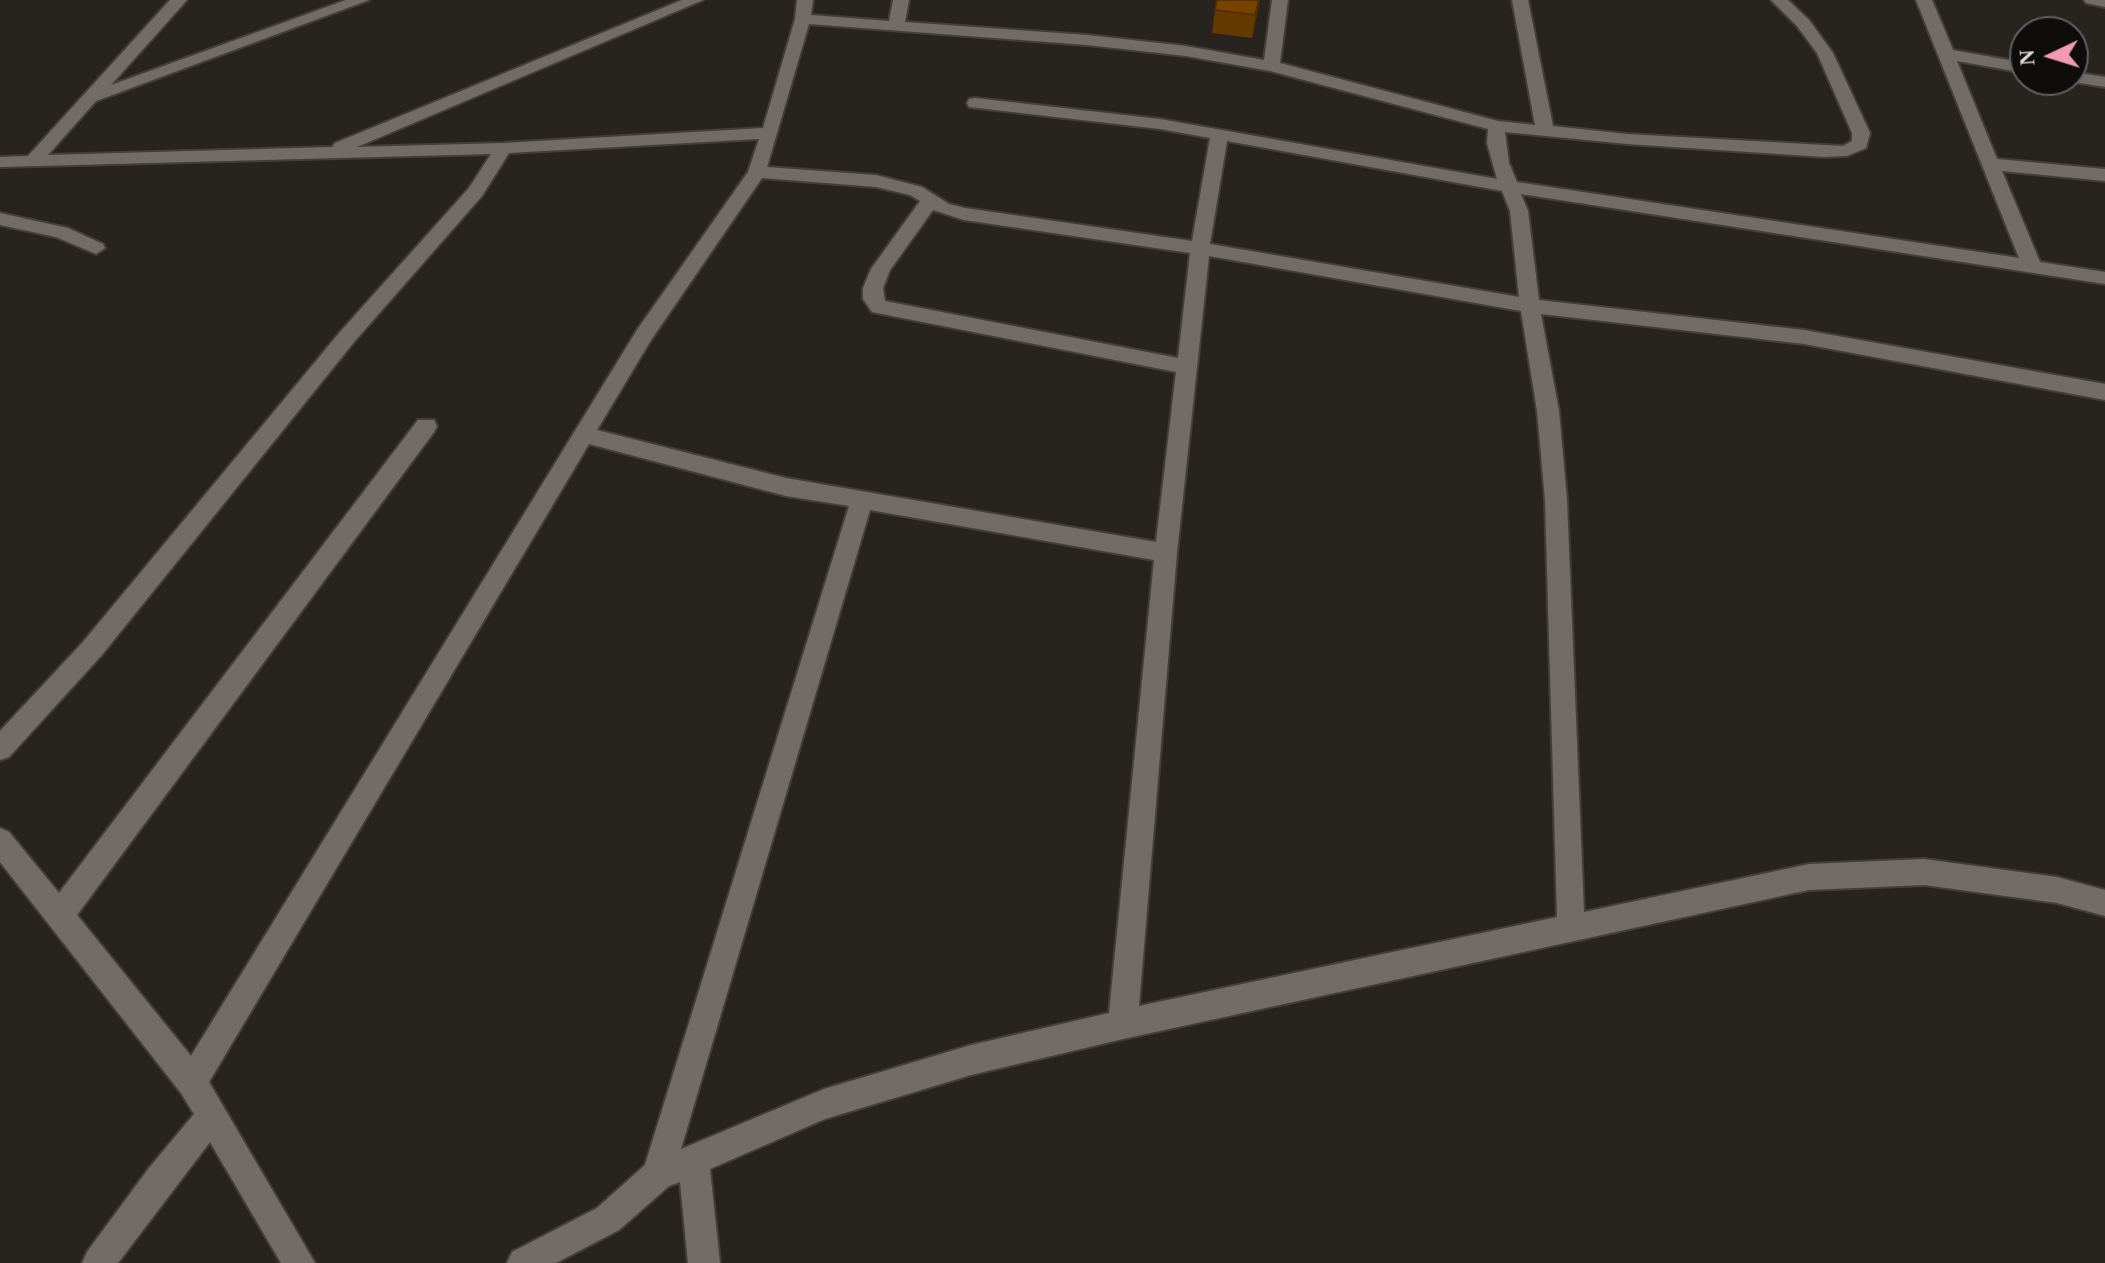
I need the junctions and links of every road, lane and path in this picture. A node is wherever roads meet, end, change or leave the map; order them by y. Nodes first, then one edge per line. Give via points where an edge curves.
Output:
1 (179, 0) edge
2 (361, 0) edge
3 (695, 0) edge
4 (805, 0) edge
5 (901, 0) edge
6 (1280, 0) edge
7 (1520, 0) edge
8 (1779, 0) edge
9 (1924, 0) edge
10 (2092, 0) edge
11 (2105, 2) edge
12 (803, 19) junction
13 (896, 26) junction
14 (1946, 54) junction
15 (2009, 65) edge
16 (1271, 66) junction
17 (90, 98) junction
18 (975, 103) dead end
19 (1497, 126) junction
20 (1545, 132) junction
21 (770, 133) junction
22 (1219, 135) junction
23 (503, 148) junction
24 (324, 154) junction
25 (33, 161) junction
26 (0, 162) edge
27 (1991, 164) junction
28 (757, 172) junction
29 (2105, 175) edge
30 (1512, 187) junction
31 (930, 200) junction
32 (0, 219) edge
33 (96, 248) dead end
34 (1200, 248) junction
35 (2032, 266) junction
36 (2105, 278) edge
37 (1530, 306) junction
38 (1187, 367) junction
39 (2105, 392) edge
40 (426, 426) dead end
41 (585, 435) junction
42 (862, 500) junction
43 (1166, 553) junction
44 (0, 749) edge
45 (0, 841) edge
46 (2105, 903) edge
47 (59, 916) junction
48 (1571, 926) junction
49 (1123, 1024) junction
50 (192, 1082) junction
51 (213, 1115) junction
52 (693, 1160) junction
53 (658, 1175) junction
54 (98, 1263) edge
55 (299, 1263) edge
56 (523, 1263) edge
57 (704, 1263) edge

1 - 17 street
2 - 17 street
3 - 24 street
4 - 12 street
5 - 13 street
6 - 16 street
7 - 20 street
8 - 20 street via 1825,53 1855,116 1860,144 1847,151 1824,152
9 - 14 street
10 - 11 street
12 - 13 street
12 - 21 street
13 - 16 street via 1115,43
14 - 15 street
14 - 27 street
16 - 19 street
17 - 25 street
18 - 22 street
19 - 20 street
19 - 30 street via 1500,163
21 - 23 street
21 - 28 street
22 - 30 street
22 - 34 street
23 - 24 street
23 - 44 street via 466,203 347,337 92,649
24 - 25 street
25 - 26 street
27 - 29 street
27 - 35 street
28 - 31 street via 876,181
28 - 41 street via 644,335
30 - 35 street
30 - 37 street
31 - 34 street via 964,214
31 - 38 street via 881,269 873,288 879,307
32 - 33 street via 61,232
34 - 37 street
34 - 38 street
35 - 36 street
37 - 39 street via 1804,337
37 - 48 street via 1556,500
38 - 43 street
40 - 47 street
41 - 42 street via 786,487
41 - 50 street
42 - 43 street
42 - 53 street
43 - 49 street
45 - 47 street
46 - 48 street via 2057,890 1924,872 1809,877
47 - 50 street
48 - 49 street
49 - 52 street via 971,1060 824,1104
50 - 51 street
51 - 54 street
51 - 55 street
52 - 53 street
52 - 57 street
53 - 56 street via 608,1219

